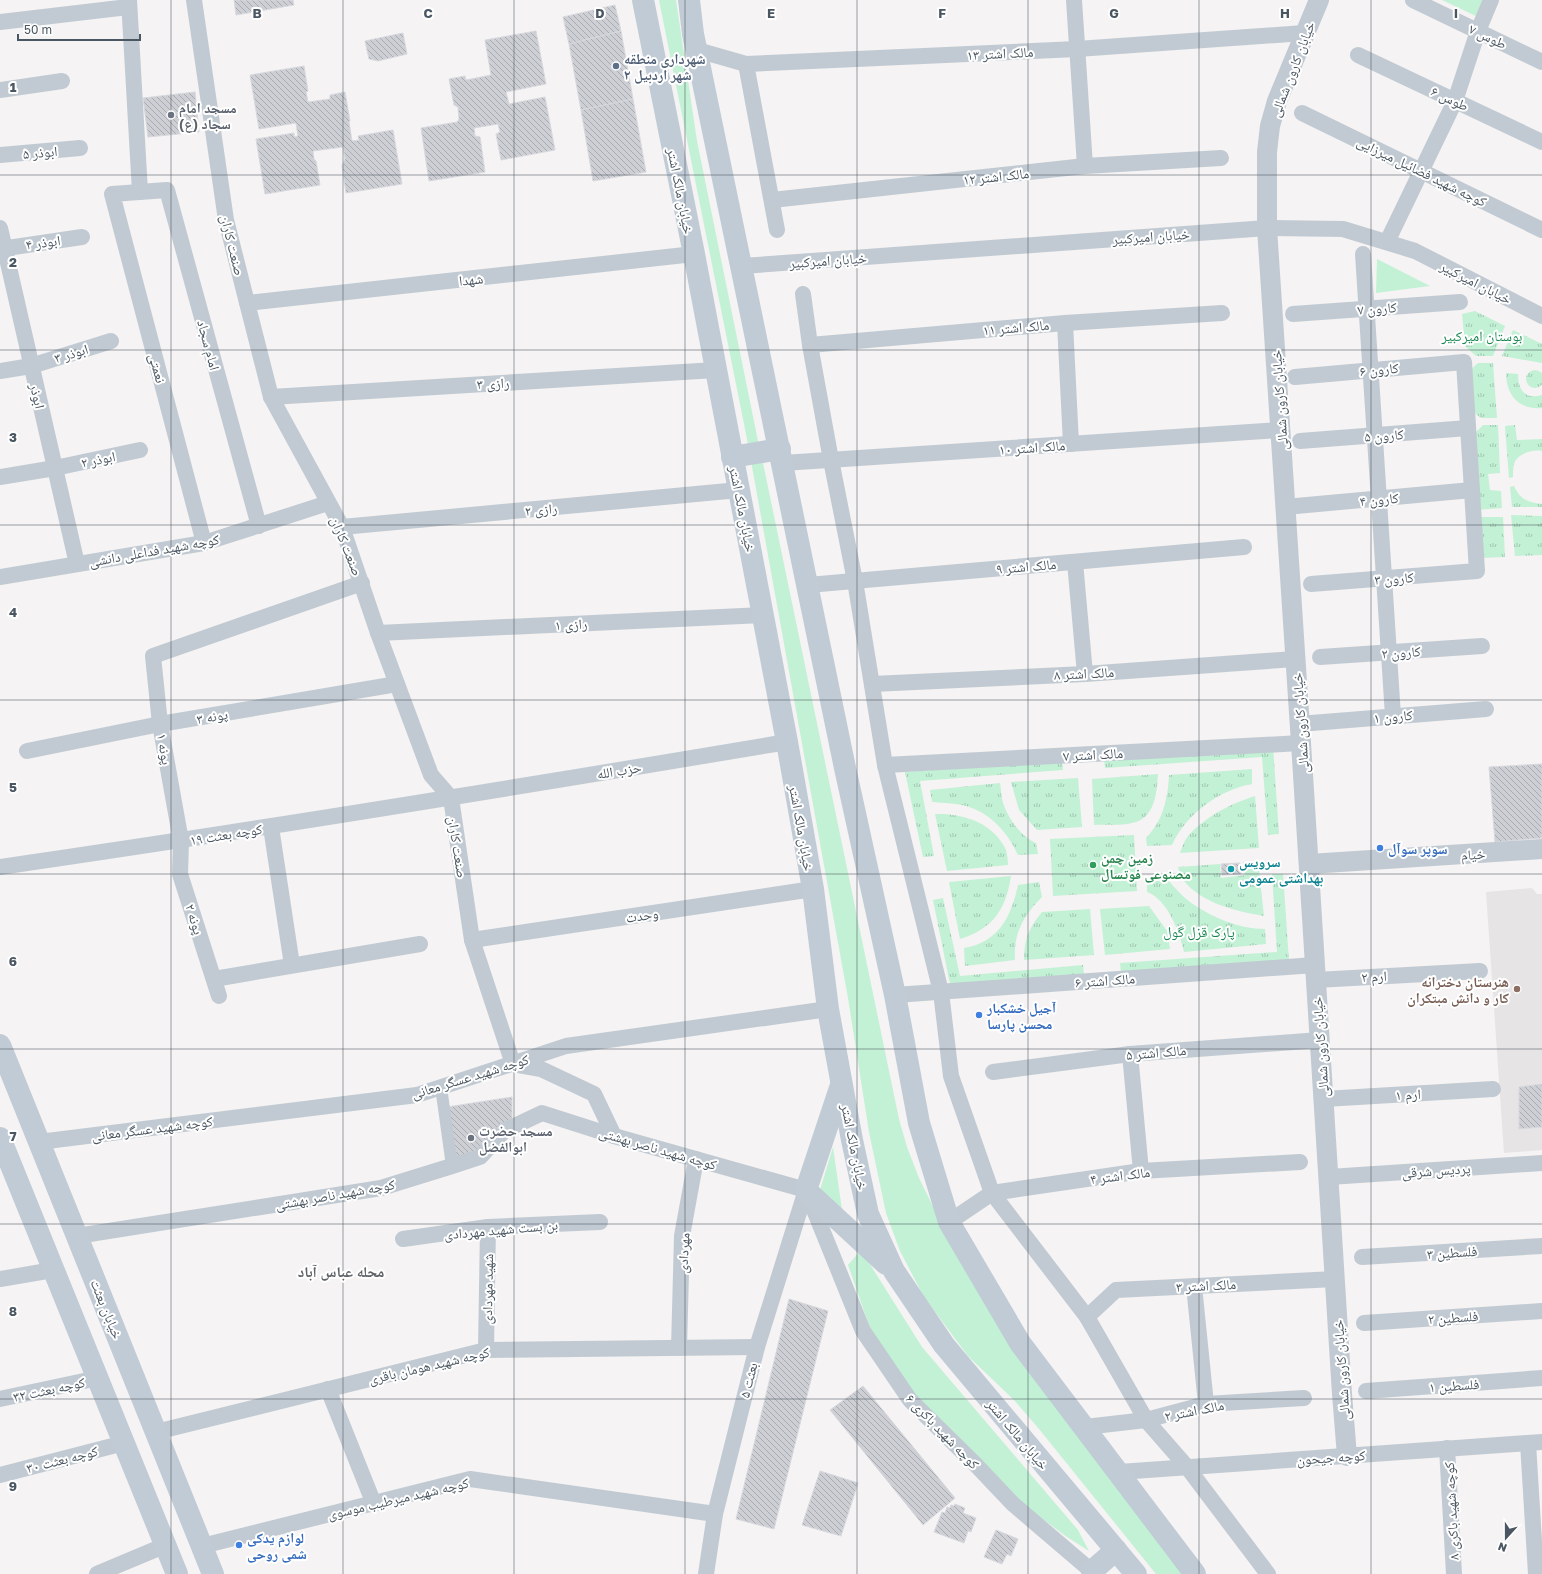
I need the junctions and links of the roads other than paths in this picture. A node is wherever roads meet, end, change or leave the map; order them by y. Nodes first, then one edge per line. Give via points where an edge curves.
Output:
1 (194, 0) edge
2 (643, 0) edge
3 (689, 0) edge
4 (1074, 0) edge
5 (1319, 0) edge
6 (1413, 0) edge
7 (1491, 0) edge
8 (128, 3) edge
9 (0, 22) edge
10 (1478, 31) junction
11 (1304, 33) junction
12 (1077, 49) junction
13 (697, 50) junction
14 (1358, 55) dead end
15 (1542, 62) edge
16 (746, 64) junction
17 (62, 82) dead end
18 (0, 90) edge
19 (1456, 101) junction
20 (1302, 113) dead end
21 (1542, 142) edge
22 (80, 148) dead end
23 (0, 155) edge
24 (1220, 158) dead end
25 (1085, 166) junction
26 (1422, 171) junction
27 (140, 192) junction
28 (112, 194) joint
29 (772, 200) junction
30 (0, 228) edge
31 (1267, 228) junction
32 (777, 230) dead end
33 (1542, 230) edge
34 (82, 237) dead end
35 (1387, 242) junction
36 (2, 248) edge
37 (694, 254) junction
38 (1363, 254) dead end
39 (742, 266) junction
40 (803, 294) dead end
41 (1460, 302) dead end
42 (247, 303) junction
43 (1366, 309) junction
44 (1222, 313) dead end
45 (1293, 314) dead end
46 (1542, 316) edge
47 (1065, 323) junction
48 (111, 341) dead end
49 (810, 345) junction
50 (31, 366) junction
51 (716, 370) junction
52 (1370, 370) junction
53 (0, 371) edge
54 (1295, 377) dead end
55 (271, 397) junction
56 (1468, 428) junction
57 (1280, 430) junction
58 (1375, 436) junction
59 (1300, 441) dead end
60 (1071, 444) junction
61 (140, 450) dead end
62 (781, 456) junction
63 (732, 457) junction
64 (831, 460) junction
65 (55, 468) junction
66 (0, 477) edge
67 (739, 490) junction
68 (1472, 490) junction
69 (1379, 499) junction
70 (328, 504) junction
71 (1285, 507) junction
72 (258, 526) junction
73 (342, 527) junction
74 (204, 543) junction
75 (1244, 547) dead end
76 (1075, 562) junction
77 (77, 564) junction
78 (0, 577) edge
79 (1384, 578) junction
80 (855, 581) junction
81 (362, 583) junction
82 (1311, 584) dead end
83 (808, 585) junction
84 (763, 615) junction
85 (378, 633) junction
86 (1482, 646) dead end
87 (1389, 653) junction
88 (1320, 658) dead end
89 (1295, 659) junction
90 (1085, 674) junction
91 (397, 684) junction
92 (872, 684) junction
93 (1486, 709) dead end
94 (1393, 716) junction
95 (160, 724) junction
96 (1299, 724) junction
97 (787, 742) junction
98 (1301, 743) junction
99 (27, 751) dead end
100 (885, 765) junction
101 (451, 798) junction
102 (271, 827) junction
103 (180, 841) junction
104 (1542, 849) edge
105 (1308, 864) junction
106 (0, 867) edge
107 (813, 889) junction
108 (472, 940) junction
109 (420, 944) dead end
110 (292, 965) junction
111 (1480, 971) dead end
112 (1316, 972) junction
113 (214, 979) junction
114 (941, 992) junction
115 (895, 995) junction
116 (219, 996) dead end
117 (828, 1009) junction
118 (1320, 1040) junction
119 (0, 1045) edge
120 (1130, 1054) junction
121 (513, 1064) junction
122 (993, 1072) dead end
123 (842, 1082) junction
124 (441, 1087) junction
125 (1493, 1089) dead end
126 (1324, 1099) junction
127 (614, 1136) junction
128 (39, 1142) junction
129 (2, 1151) edge
130 (696, 1159) junction
131 (1300, 1162) dead end
132 (1542, 1163) edge
133 (452, 1166) junction
134 (1141, 1171) junction
135 (1329, 1177) junction
136 (806, 1190) junction
137 (992, 1193) junction
138 (600, 1222) dead end
139 (949, 1222) junction
140 (488, 1227) junction
141 (77, 1236) junction
142 (403, 1239) dead end
143 (1542, 1246) edge
144 (1362, 1258) dead end
145 (53, 1270) junction
146 (894, 1270) junction
147 (0, 1279) edge
148 (1335, 1279) junction
149 (1194, 1286) junction
150 (1542, 1311) edge
151 (1087, 1317) junction
152 (1364, 1323) dead end
153 (757, 1346) junction
154 (679, 1348) junction
155 (486, 1350) junction
156 (98, 1378) junction
157 (1542, 1378) edge
158 (328, 1389) junction
159 (1366, 1392) dead end
160 (1304, 1398) dead end
161 (0, 1399) edge
162 (1206, 1404) junction
163 (1146, 1420) junction
164 (1085, 1427) junction
165 (156, 1432) junction
166 (1535, 1442) edge
167 (124, 1443) junction
168 (1447, 1448) junction
169 (1347, 1456) junction
170 (1187, 1467) junction
171 (1119, 1472) junction
172 (0, 1475) edge
173 (374, 1504) junction
174 (715, 1514) junction
175 (166, 1546) junction
176 (202, 1546) junction
177 (1116, 1550) junction
178 (1094, 1572) edge
179 (97, 1574) edge
180 (178, 1574) edge
181 (214, 1574) edge
182 (706, 1574) edge
183 (1136, 1574) edge
184 (1195, 1574) edge
185 (1268, 1574) edge
186 (1454, 1574) edge
187 (1536, 1574) edge

1 - 42 street, صنعت کاران via 226,220
2 - 37 main road, خیابان مالک اشتر
3 - 13 main road
4 - 12 street
5 - 11 street, خیابان کارون شمالی
6 - 10 street, طوس ۷
7 - 10 street
8 - 9 street
8 - 27 street
10 - 15 street, طوس ۷
10 - 19 street
11 - 12 street, مالک اشتر ۱۳
11 - 31 street, خیابان کارون شمالی via 1277,101 1270,126 1267,152
12 - 16 street, مالک اشتر ۱۳
12 - 25 street
13 - 16 street, مالک اشتر ۱۳
13 - 39 main road
14 - 19 street, طوس ۶
16 - 29 street
17 - 18 street
19 - 21 street, طوس ۶
19 - 26 street
20 - 26 street, کوچه شهید فضائیل میرزایی
22 - 23 street, ابوذر ۵
24 - 25 street, مالک اشتر ۱۲
25 - 29 street, مالک اشتر ۱۲
26 - 33 street, کوچه شهید فضائیل میرزایی
26 - 35 street
27 - 28 street, امام سجاد
27 - 72 street, امام سجاد via 167,190
28 - 74 street, نعمتی
29 - 32 street
30 - 36 street, ابوذر
31 - 35 street, خیابان امیرکبیر via 1343,229
31 - 39 street, خیابان امیرکبیر
31 - 57 street, خیابان کارون شمالی
34 - 36 street, ابوذر ۴
35 - 46 street, خیابان امیرکبیر via 1415,251
36 - 50 street, ابوذر
37 - 42 street, شهدا
37 - 51 main road, خیابان مالک اشتر
38 - 43 street
39 - 62 main road
40 - 49 street
41 - 43 street, کارون ۷
42 - 55 street, صنعت کاران
43 - 45 street, کارون ۷
43 - 52 street
44 - 47 street, مالک اشتر ۱۱
47 - 49 street, مالک اشتر ۱۱
47 - 60 street
48 - 50 street, ابوذر ۳
49 - 64 street
50 - 53 street, ابوذر ۳
50 - 65 street, ابوذر
51 - 55 street, رازی ۳
51 - 63 main road, خیابان مالک اشتر
52 - 54 street, کارون ۶
52 - 56 street, کارون ۶ via 1464,362
52 - 58 street
55 - 70 street, صنعت کاران
56 - 58 street, کارون ۵
56 - 68 street
57 - 60 street, مالک اشتر ۱۰
57 - 71 street, خیابان کارون شمالی
58 - 59 street, کارون ۵
58 - 69 street
60 - 64 street, مالک اشتر ۱۰
61 - 65 street, ابوذر ۲
62 - 63 main road
62 - 64 street, مالک اشتر ۱۰
62 - 83 main road
63 - 67 main road, خیابان مالک اشتر
64 - 80 street
65 - 66 street, ابوذر ۲
65 - 77 street, ابوذر
67 - 73 street, رازی ۲
67 - 84 main road, خیابان مالک اشتر
68 - 69 street, کارون ۴
68 - 79 street, کارون ۳ via 1477,571
69 - 71 street, کارون ۴
69 - 79 street
70 - 72 street, کوچه شهید فداعلی دانشی
70 - 73 street, صنعت کاران
71 - 89 street, خیابان کارون شمالی
72 - 74 street, کوچه شهید فداعلی دانشی
73 - 81 street, صنعت کاران
74 - 77 street, کوچه شهید فداعلی دانشی
75 - 76 street, مالک اشتر ۹
76 - 80 street, مالک اشتر ۹
76 - 90 street
77 - 78 street, کوچه شهید فداعلی دانشی
79 - 82 street, کارون ۳
79 - 87 street
80 - 83 street, مالک اشتر ۹
80 - 92 street
81 - 85 street, صنعت کاران
81 - 95 street, پونه ۱ via 154,656
83 - 115 main road
84 - 85 street, رازی ۱
84 - 97 main road, خیابان مالک اشتر
85 - 91 street, صنعت کاران
86 - 87 street, کارون ۲
87 - 88 street, کارون ۲
87 - 94 street
89 - 90 street, مالک اشتر ۸
89 - 96 street, خیابان کارون شمالی
90 - 92 street, مالک اشتر ۸
91 - 95 street, پونه ۳
91 - 101 street, صنعت کاران via 431,775
92 - 100 street
93 - 94 street, کارون ۱
94 - 96 street, کارون ۱
95 - 99 street, پونه ۳
95 - 103 street, پونه ۱
96 - 98 street, خیابان کارون شمالی
97 - 101 street, حزب الله
97 - 107 main road, خیابان مالک اشتر
98 - 100 street, مالک اشتر ۷
98 - 105 street, خیابان کارون شمالی
100 - 114 street
101 - 102 street, کوچه بعثت ۱۹
101 - 108 street, صنعت کاران
102 - 103 street, کوچه بعثت ۱۹
102 - 110 street
103 - 106 street, کوچه بعثت ۱۹
103 - 113 street, پونه ۲ via 180,874
104 - 105 street, خیام
105 - 112 street, خیابان کارون شمالی
107 - 108 street, وحدت
107 - 117 main road, خیابان مالک اشتر
108 - 121 street, صنعت کاران
109 - 110 street
110 - 113 street
111 - 112 street, ارم ۲
112 - 114 street, مالک اشتر ۶
112 - 118 street, خیابان کارون شمالی
113 - 116 street, پونه ۲
114 - 115 street, مالک اشتر ۶
114 - 137 street via 951,1076
115 - 139 main road via 919,1123
117 - 121 street, کوچه شهید عسگر معانی via 566,1046
117 - 123 main road, خیابان مالک اشتر
118 - 120 street, مالک اشتر ۵
118 - 126 street, خیابان کارون شمالی
119 - 128 main road, خیابان بعثت
120 - 122 street, مالک اشتر ۵
120 - 134 street
121 - 124 street, کوچه شهید عسگر معانی
121 - 127 street via 541,1069 594,1094
123 - 136 main road
123 - 146 main road, خیابان مالک اشتر via 868,1214
124 - 128 street, کوچه شهید عسگر معانی via 417,1095
124 - 133 street
125 - 126 street, ارم ۱
126 - 135 street, خیابان کارون شمالی
127 - 130 street, کوچه شهید ناصر بهشتی
127 - 133 street, کوچه شهید ناصر بهشتی via 542,1113 504,1131 480,1156
128 - 141 main road, خیابان بعثت
129 - 145 main road
130 - 136 street, کوچه شهید ناصر بهشتی
130 - 154 street, مهردادی via 682,1236
131 - 134 street, مالک اشتر ۴
132 - 135 street, پردیس شرقی
133 - 141 street, کوچه شهید ناصر بهشتی via 381,1188
134 - 137 street, مالک اشتر ۴
135 - 148 street, خیابان کارون شمالی
136 - 146 main road
136 - 153 street, بعثت ۵
136 - 178 street, کوچه شهید باکری ۶ via 863,1331 910,1400 1012,1504
137 - 139 street, مالک اشتر ۴
137 - 151 street
138 - 140 street, بن بست شهید مهردادی
139 - 164 main road via 1020,1343
140 - 142 street, بن بست شهید مهردادی
140 - 155 street, شهید مهردادی
141 - 165 main road, خیابان بعثت
143 - 144 street, فلسطین ۳
145 - 147 street
145 - 156 main road
146 - 177 main road, خیابان مالک اشتر via 944,1345
148 - 149 street, مالک اشتر ۳
148 - 169 street, خیابان کارون شمالی
149 - 151 street, مالک اشتر ۳ via 1116,1290
149 - 162 street
150 - 152 street, فلسطین ۲
151 - 163 street
153 - 154 street, کوچه شهید هومان باقری
153 - 174 street, بعثت ۵
154 - 155 street, کوچه شهید هومان باقری
155 - 158 street, کوچه شهید هومان باقری
156 - 161 street, کوچه بعثت ۳۲
156 - 167 main road
157 - 159 street, فلسطین ۱
158 - 165 street, کوچه شهید هومان باقری
158 - 173 street
160 - 162 street, مالک اشتر ۲
162 - 163 street, مالک اشتر ۲
163 - 164 street, مالک اشتر ۲
163 - 170 street
164 - 171 main road
165 - 167 main road
165 - 176 main road, خیابان بعثت
166 - 168 street, کوچه جیحون
166 - 187 street
167 - 172 street, کوچه بعثت ۳۰
167 - 175 main road
168 - 169 street, کوچه جیحون
168 - 186 street, کوچه شهید باکری ۸
169 - 170 street, کوچه جیحون
170 - 171 street, کوچه جیحون
170 - 185 street
171 - 184 main road
173 - 174 street, کوچه شهید میرطیب موسوی via 470,1480
173 - 176 street, کوچه شهید میرطیب موسوی
174 - 182 street, بعثت ۵
175 - 179 street
175 - 180 main road
176 - 181 main road, خیابان بعثت
177 - 178 main road
177 - 183 main road, خیابان مالک اشتر

